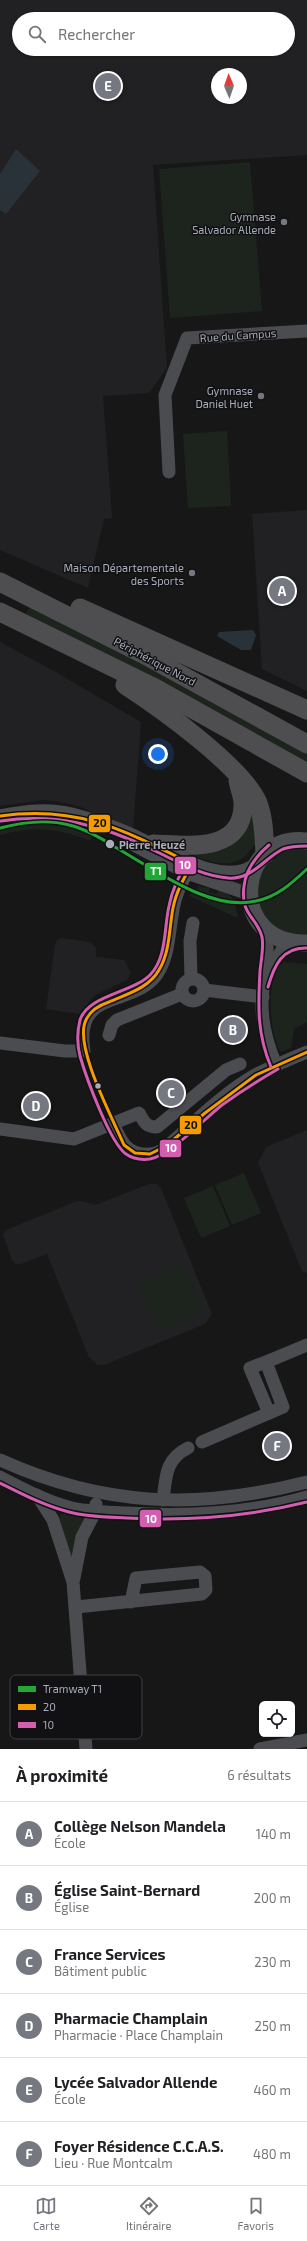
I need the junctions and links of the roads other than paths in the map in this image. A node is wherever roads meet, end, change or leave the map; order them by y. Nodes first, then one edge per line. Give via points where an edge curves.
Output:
1 (307, 331) edge
2 (169, 472) dead end
3 (0, 570) edge
4 (0, 582) edge
5 (39, 590) junction
6 (0, 612) edge
7 (84, 652) junction
8 (307, 710) edge
9 (278, 726) junction
10 (307, 744) edge
11 (307, 773) edge
12 (239, 775) junction
13 (0, 816) edge
14 (96, 822) junction
15 (307, 841) edge
16 (153, 844) junction
17 (262, 858) junction
18 (190, 868) junction
19 (249, 894) junction
20 (193, 923) dead end
21 (265, 928) junction
22 (303, 943) edge
23 (265, 977) junction
24 (191, 979) junction
25 (204, 990) junction
26 (182, 994) junction
27 (263, 997) junction
28 (109, 1035) dead end
29 (0, 1043) edge
30 (307, 1052) edge
31 (240, 1064) dead end
32 (276, 1065) junction
33 (113, 1123) junction
34 (0, 1129) edge
35 (307, 1345) edge
36 (202, 1442) dead end
37 (188, 1448) dead end
38 (0, 1460) edge
39 (0, 1477) edge
40 (45, 1478) junction
41 (307, 1482) edge
42 (91, 1491) junction
43 (36, 1495) junction
44 (307, 1497) edge
45 (162, 1500) junction
46 (95, 1511) junction
47 (73, 1582) junction
48 (131, 1602) junction
49 (76, 1607) junction
50 (81, 1675) edge
51 (85, 1739) edge
52 (307, 1740) edge
53 (286, 1747) edge
54 (86, 1749) edge
55 (260, 1749) edge

1 - 2 street, Rue du Campus via 187,338 165,395
3 - 5 highway
4 - 9 highway, Périphérique Nord
5 - 8 highway
5 - 9 highway via 266,711
6 - 7 highway
7 - 11 highway via 155,688
7 - 12 highway via 95,668 143,697
9 - 10 highway, Périphérique Nord
12 - 16 highway via 238,782 244,802 242,814 237,826 228,836 207,844
12 - 17 highway via 258,802 263,822
13 - 14 street via 47,811 72,814
14 - 16 street
14 - 18 street
15 - 17 main road via 285,842
16 - 18 street
17 - 18 street via 247,871 226,873
17 - 19 main road via 252,875
18 - 19 street
18 - 29 street via 176,898 162,963 154,978 102,1003 92,1012 84,1031 84,1051
19 - 21 main road via 252,911
20 - 24 street via 190,941
21 - 22 main road via 282,939
21 - 23 street via 268,944
22 - 23 street via 282,950
23 - 27 street
24 - 25 street via 199,981
24 - 26 street via 182,986
25 - 26 street via 202,997 196,1001 186,1000
25 - 27 street
26 - 28 street via 117,1020 112,1025
27 - 32 street via 264,1023
30 - 32 street
31 - 33 street via 226,1070 157,1127 145,1124 139,1113
32 - 33 street via 237,1088 166,1146 150,1154 135,1153 127,1149
33 - 34 street via 74,1139
35 - 36 street via 250,1368 269,1413
37 - 45 street via 171,1460
38 - 40 street
39 - 43 street
40 - 42 street
40 - 43 street via 37,1482
41 - 45 street via 245,1496
42 - 45 street via 132,1499
42 - 46 street via 95,1500
43 - 46 street via 63,1505
43 - 47 street via 55,1524
44 - 46 street via 214,1514 157,1515
46 - 47 street via 82,1537
47 - 49 street
48 - 48 street via 202,1594 206,1590 205,1576 200,1572 136,1578
48 - 49 street
49 - 50 street
51 - 54 street
52 - 53 street
53 - 55 street

